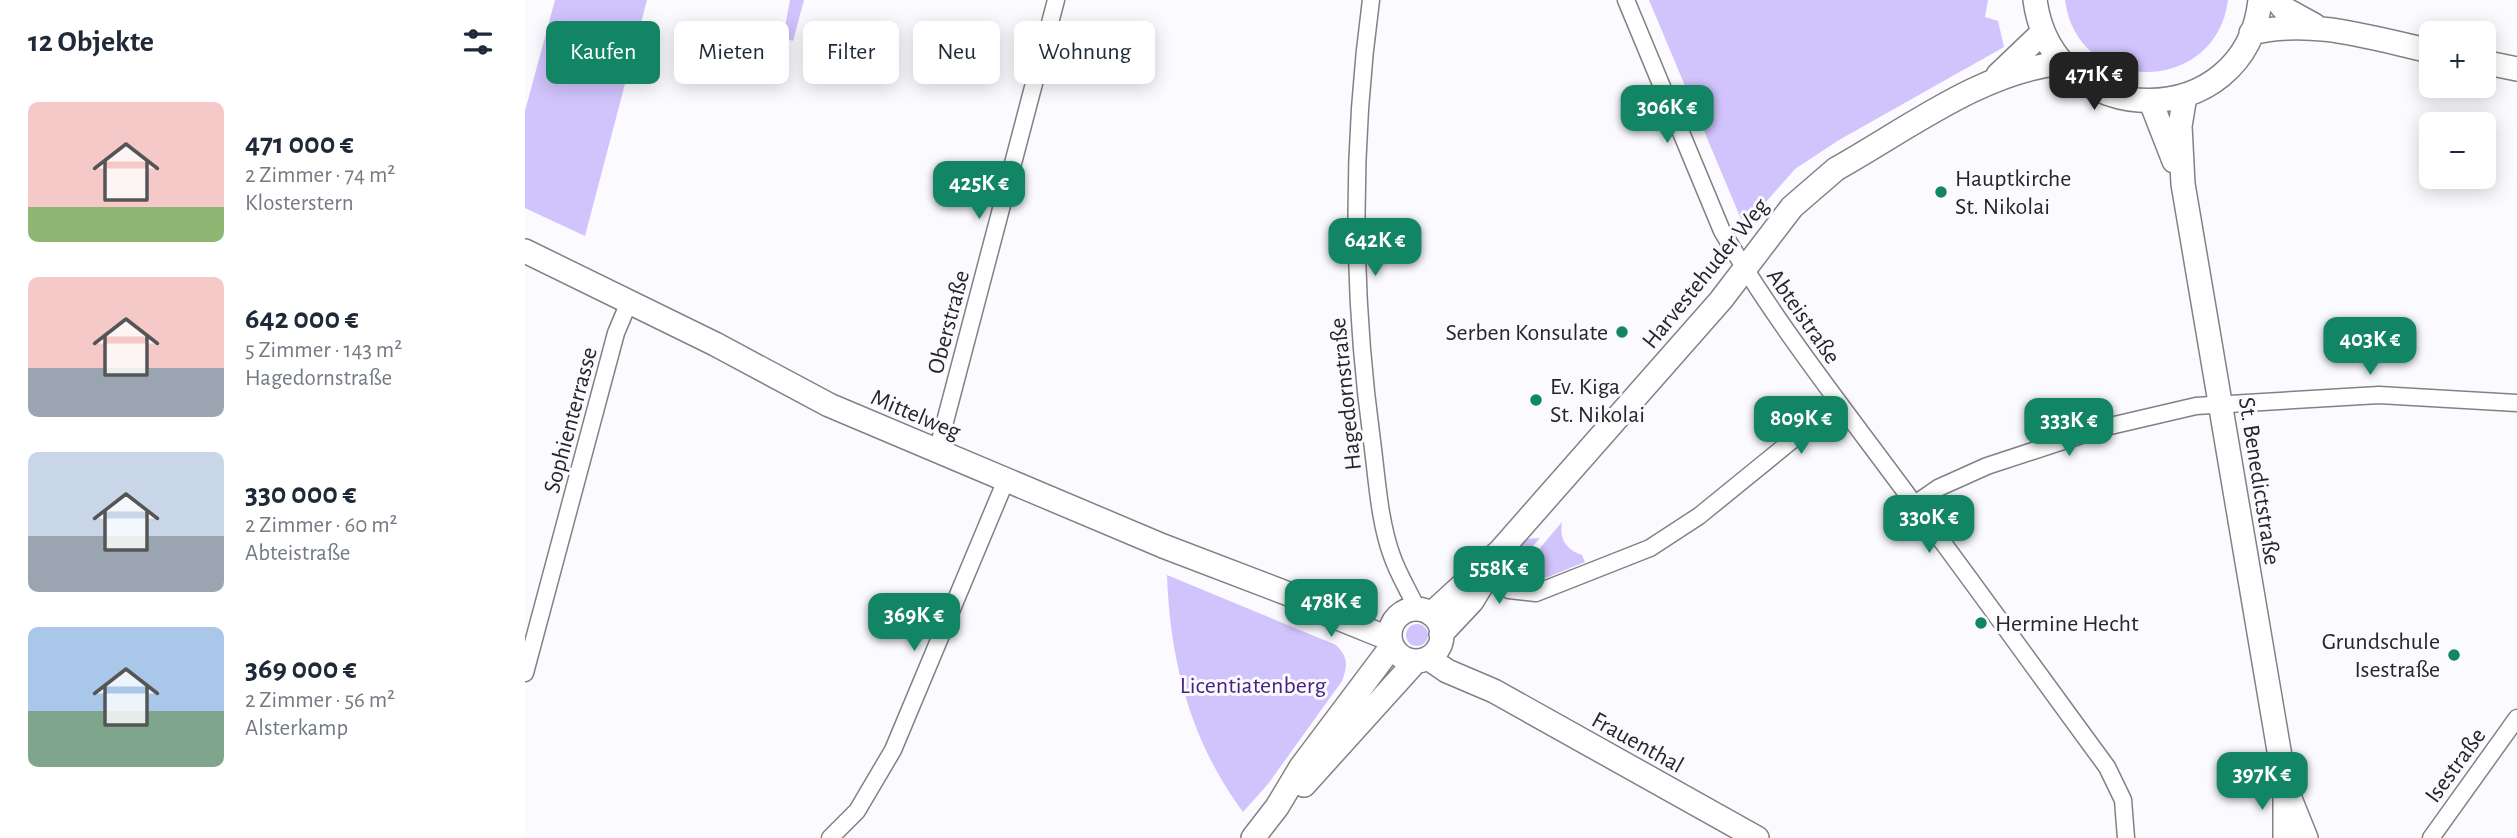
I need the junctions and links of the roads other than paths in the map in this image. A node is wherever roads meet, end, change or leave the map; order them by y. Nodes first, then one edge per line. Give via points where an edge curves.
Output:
1 (1056, 0) edge
2 (1371, 0) edge
3 (1626, 0) edge
4 (2035, 0) edge
5 (2260, 0) edge
6 (2276, 0) edge
7 (2316, 26) junction
8 (2043, 32) junction
9 (2251, 33) junction
10 (2419, 48) edge
11 (2063, 63) junction
12 (2496, 65) edge
13 (2517, 69) edge
14 (1994, 80) junction
15 (2185, 96) junction
16 (2151, 102) junction
17 (2183, 184) junction
18 (525, 251) edge
19 (1745, 270) junction
20 (629, 302) junction
21 (1838, 403) junction
22 (2517, 403) edge
23 (2221, 405) junction
24 (937, 452) junction
25 (1006, 480) junction
26 (1915, 504) junction
27 (1483, 575) junction
28 (1392, 635) junction
29 (1429, 637) junction
30 (525, 673) edge
31 (2517, 718) edge
32 (2285, 786) junction
33 (1277, 807) junction
34 (830, 838) edge
35 (1252, 838) edge
36 (1757, 838) edge
37 (2126, 838) edge
38 (2285, 838) edge
39 (2306, 838) edge
40 (2431, 838) edge

1 - 24 street, Oberstraße
2 - 29 street, Hagedornstraße via 1356,190 1359,325 1391,554
3 - 19 street, Abteistraße via 1722,231
4 - 8 street
5 - 9 street
6 - 7 street
7 - 9 street via 2279,26
7 - 10 street
8 - 11 street
8 - 14 street, Harvestehuder Weg
9 - 15 street via 2225,71
11 - 14 street, Harvestehuder Weg
11 - 16 street via 2093,88
12 - 13 street
14 - 19 street, Harvestehuder Weg via 1814,185 1779,222
15 - 16 street
15 - 17 street, St. Benedictstraße via 2180,126
16 - 17 street, St. Benedictstraße
17 - 23 street, St. Benedictstraße
18 - 20 street, Mittelweg
19 - 21 street, Abteistraße
19 - 27 street, Harvestehuder Weg
20 - 24 street, Mittelweg via 829,405
20 - 30 street, Sophienterrasse via 616,333
21 - 26 street, Abteistraße
21 - 27 street via 1699,516 1650,548 1536,593 1509,590
22 - 23 street via 2379,395
23 - 26 street via 2196,406 2113,425 2022,453 1962,476
23 - 32 street, St. Benedictstraße
24 - 25 street, Mittelweg
25 - 28 street, Mittelweg via 1299,598 1331,603
25 - 34 street via 893,750 857,811
26 - 37 street, Abteistraße via 2107,767 2123,800
27 - 29 street, Harvestehuder Weg via 1472,601
28 - 29 street via 1401,656
28 - 29 street, Harvestehuder Weg via 1403,612
28 - 33 street, Harvestehuder Weg
29 - 33 street, Harvestehuder Weg via 1308,780
29 - 36 street, Frauenthal via 1447,671 1494,691
31 - 40 street, Isestraße
32 - 38 street, St. Benedictstraße
32 - 39 street, St. Benedictstraße
33 - 35 street, Harvestehuder Weg

